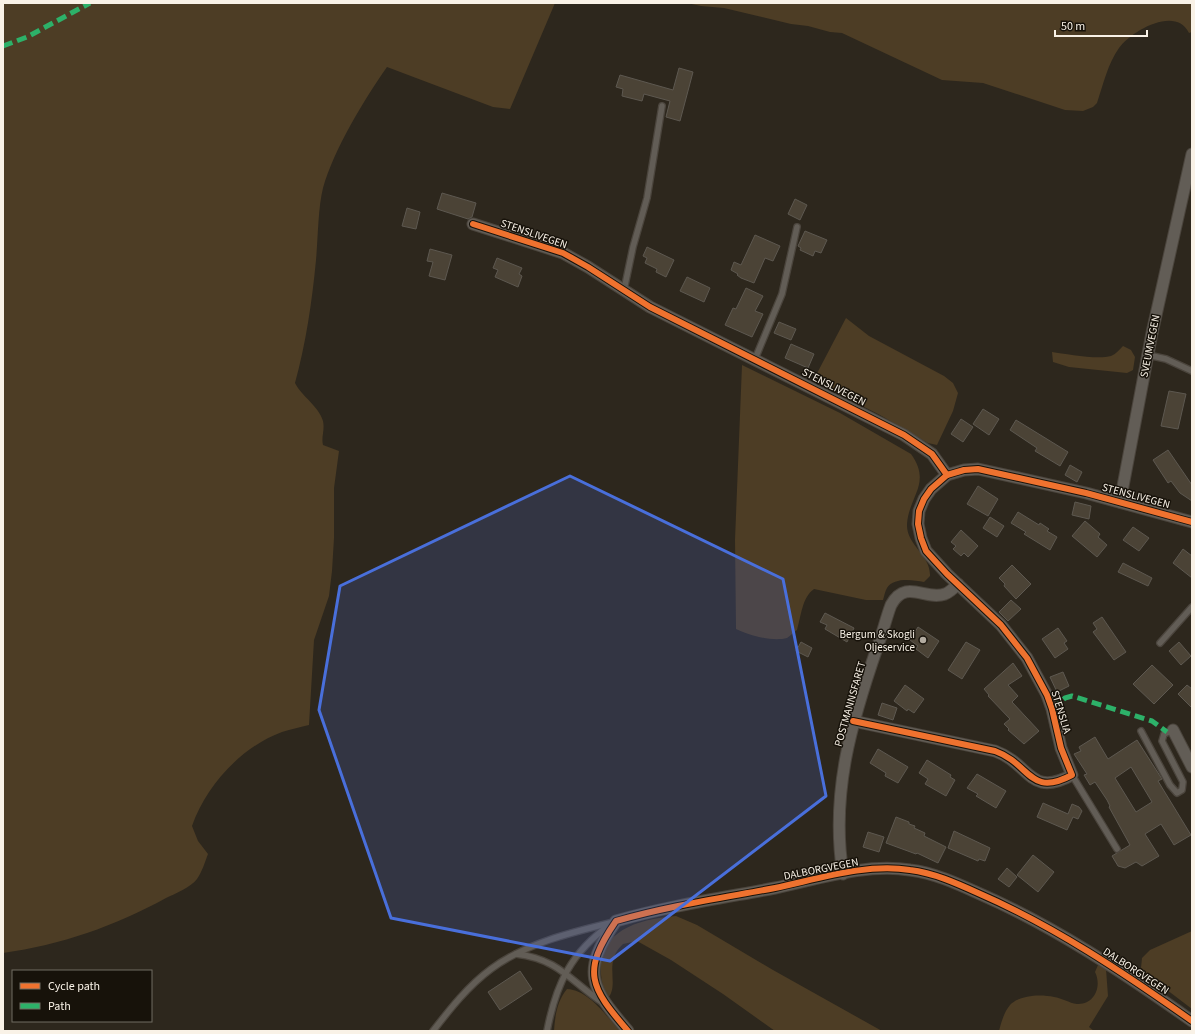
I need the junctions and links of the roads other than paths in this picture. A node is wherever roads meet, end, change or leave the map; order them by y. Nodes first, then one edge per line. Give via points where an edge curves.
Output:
1 (662, 106) dead end
2 (1192, 154) edge
3 (1188, 192) edge
4 (474, 224) dead end
5 (797, 227) dead end
6 (624, 291) junction
7 (1148, 355) junction
8 (755, 359) junction
9 (1192, 371) edge
10 (947, 475) junction
11 (1120, 502) junction
12 (1192, 522) edge
13 (958, 584) junction
14 (1192, 607) edge
15 (1160, 643) dead end
16 (853, 721) junction
17 (1173, 730) joint
18 (1141, 731) dead end
19 (1192, 767) edge
20 (1072, 775) junction
21 (1117, 849) dead end
22 (843, 874) junction
23 (616, 921) junction
24 (516, 954) junction
25 (565, 974) junction
26 (606, 1005) junction
27 (1192, 1020) edge
28 (433, 1031) edge
29 (547, 1031) edge
30 (628, 1031) edge

1 - 6 lane via 647,198
2 - 3 street, SVEUMVEGEN
3 - 7 street, SVEUMVEGEN
4 - 6 street, STENSLIVEGEN via 563,253
5 - 8 lane via 782,294
6 - 8 street, STENSLIVEGEN
7 - 9 lane via 1166,359
7 - 11 street, SVEUMVEGEN
8 - 10 street, STENSLIVEGEN via 904,435 932,454
10 - 11 street, STENSLIVEGEN via 964,470 987,470
10 - 13 street, STENSLIA via 931,488 924,500 919,511 919,531 930,557
11 - 12 street, STENSLIVEGEN
13 - 16 street, POSTMANNSFARET via 949,592 942,594 910,591 897,596 889,611
13 - 20 street, STENSLIA via 1004,629 1032,665 1052,709 1061,748
14 - 15 lane
16 - 20 street via 995,751 1014,760 1032,778 1042,783 1053,783
16 - 22 street, POSTMANNSFARET via 847,744 840,798
17 - 18 lane via 1164,734 1162,741 1183,782 1182,790 1177,793 1173,791
17 - 19 street
20 - 21 lane
22 - 23 street, DALBORGVEGEN
22 - 27 street, DALBORGVEGEN via 897,868 937,876 958,884 1020,912 1050,929 1114,967
23 - 24 lane via 553,939
23 - 25 lane via 588,942
23 - 26 street via 602,944 595,964 595,982
24 - 25 lane via 548,961
24 - 28 lane via 492,968 473,984
25 - 26 lane
25 - 29 lane via 555,997
26 - 30 street

